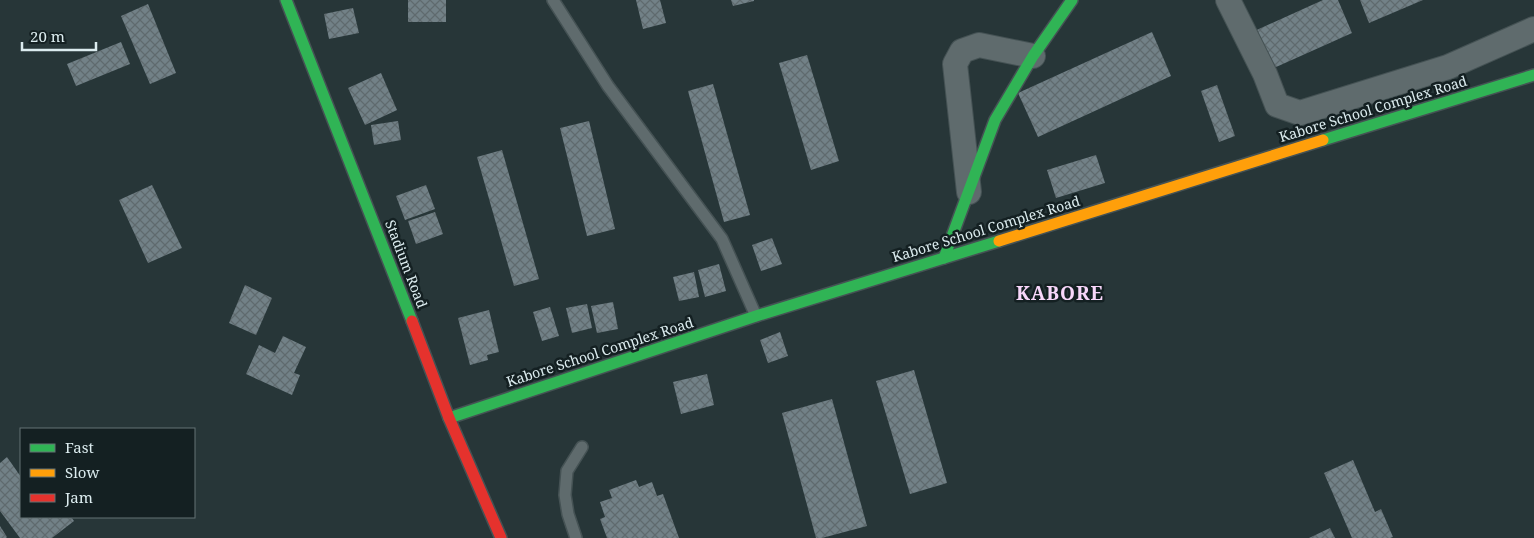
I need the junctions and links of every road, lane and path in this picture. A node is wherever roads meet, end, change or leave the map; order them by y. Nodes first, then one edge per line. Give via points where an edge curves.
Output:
1 (286, 0) edge
2 (553, 0) edge
3 (1072, 0) edge
4 (1228, 0) edge
5 (1534, 29) edge
6 (1033, 56) junction
7 (1534, 75) edge
8 (969, 192) junction
9 (944, 258) junction
10 (756, 316) junction
11 (449, 418) junction
12 (582, 447) dead end
13 (500, 538) edge
14 (576, 538) edge

1 - 11 street, Stadium Road
2 - 10 lane via 608,86 722,240
3 - 6 street
4 - 5 street via 1265,74 1277,106 1300,113 1448,67
6 - 8 street via 995,120
6 - 8 street via 979,45 962,51 955,64
7 - 9 street, Kabore School Complex Road
8 - 9 street
9 - 10 street, Kabore School Complex Road
10 - 11 street, Kabore School Complex Road
11 - 13 street, Stadium Road
12 - 14 lane via 567,471 565,496

